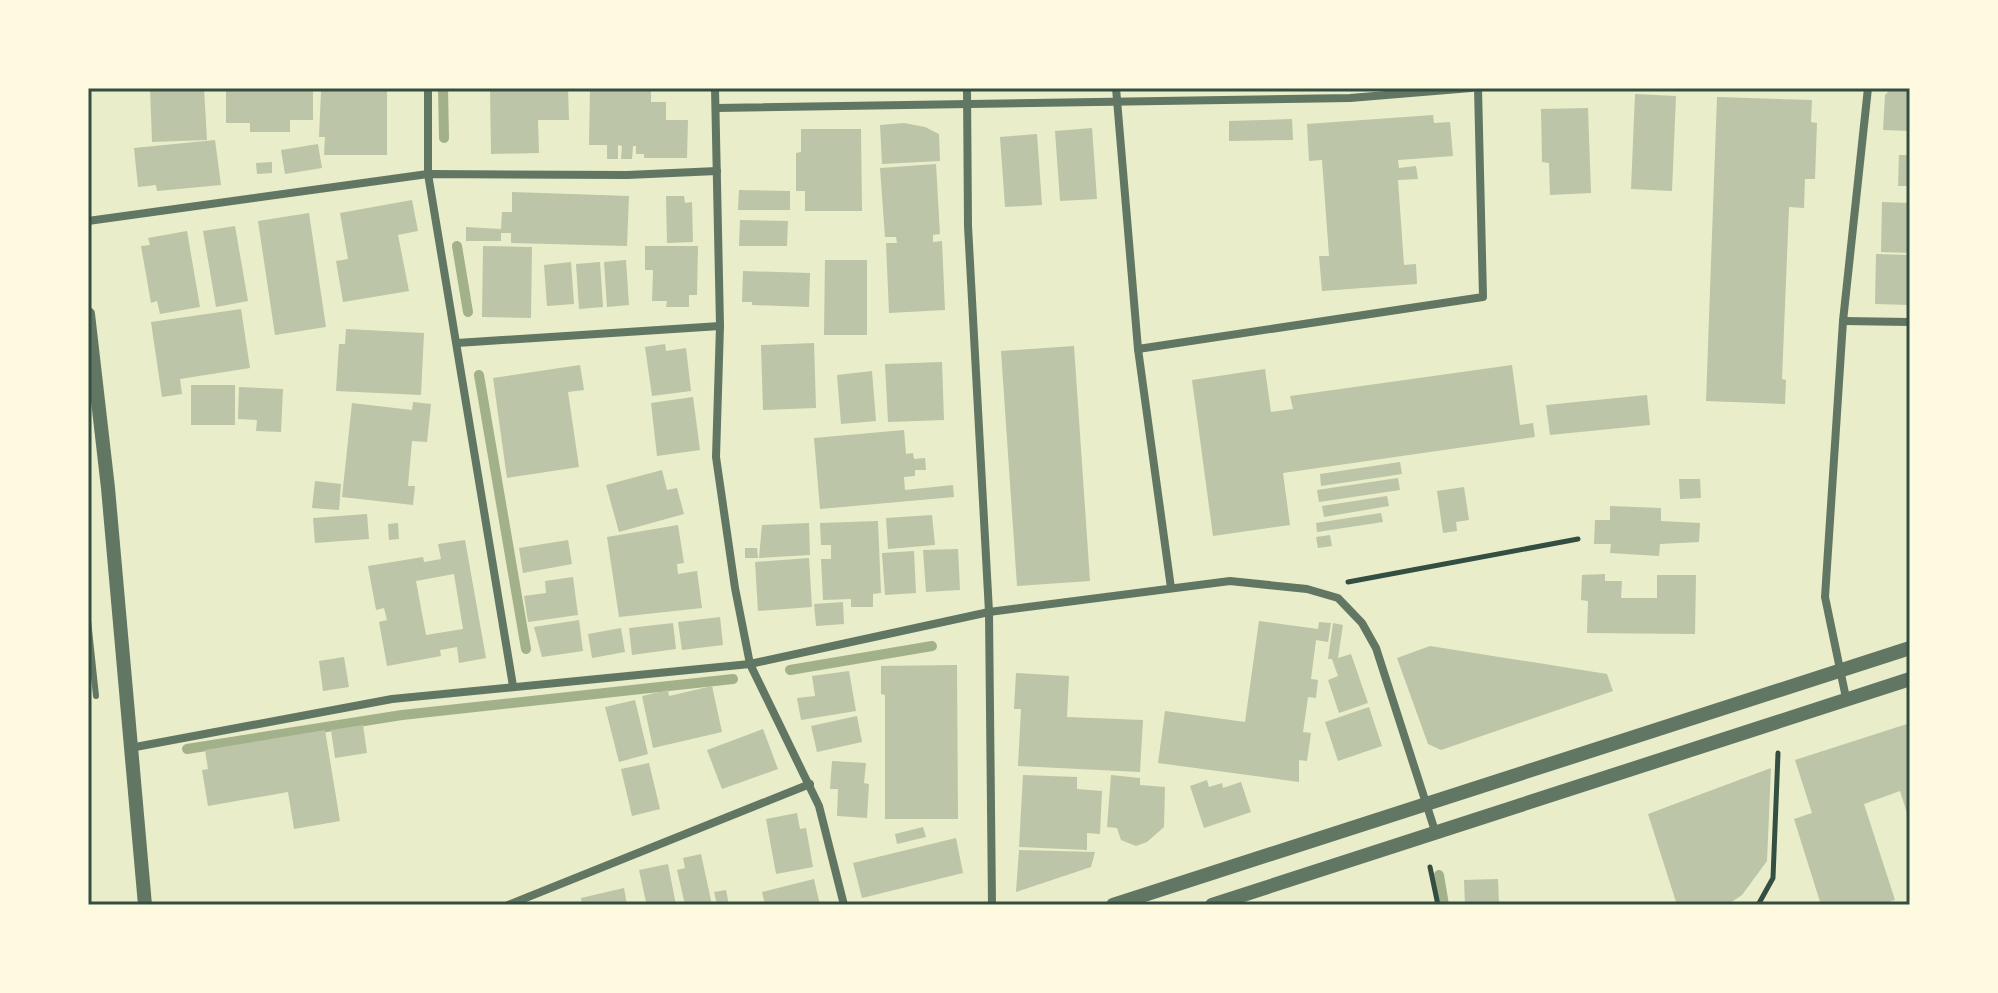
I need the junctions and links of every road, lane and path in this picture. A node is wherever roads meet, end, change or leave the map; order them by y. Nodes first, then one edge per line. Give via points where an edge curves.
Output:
1 (428, 88) edge
2 (715, 88) edge
3 (967, 88) edge
4 (1116, 88) edge
5 (1319, 88) edge
6 (1471, 88) edge
7 (1478, 88) edge
8 (1868, 88) edge
9 (1319, 98) junction
10 (1116, 101) junction
11 (968, 104) junction
12 (716, 108) junction
13 (717, 171) junction
14 (428, 174) junction
15 (88, 221) edge
16 (88, 314) edge
17 (1843, 321) junction
18 (1910, 322) edge
19 (720, 326) junction
20 (457, 343) junction
21 (1138, 349) junction
22 (1578, 539) dead end
23 (1171, 588) junction
24 (1307, 589) junction
25 (989, 612) junction
26 (88, 620) edge
27 (1910, 648) edge
28 (750, 664) junction
29 (1840, 669) junction
30 (1910, 679) edge
31 (513, 686) junction
32 (96, 696) dead end
33 (1846, 698) junction
34 (130, 748) junction
35 (1778, 753) dead end
36 (810, 784) junction
37 (1427, 802) junction
38 (1435, 831) junction
39 (1430, 867) dead end
40 (145, 905) edge
41 (508, 905) edge
42 (844, 905) edge
43 (992, 905) edge
44 (1113, 905) edge
45 (1212, 905) edge
46 (1438, 905) edge
47 (1758, 905) edge

1 - 14 street
2 - 12 street
3 - 11 street
4 - 10 street
5 - 9 street
6 - 9 street
7 - 21 street via 1483,297
8 - 17 street
9 - 10 street
10 - 11 street
10 - 21 street
11 - 12 street
11 - 25 street via 968,226
12 - 13 street
13 - 14 street
13 - 19 street
14 - 15 street
14 - 20 street
16 - 34 street
17 - 18 street
17 - 29 street via 1825,597
19 - 20 street
19 - 28 street via 716,457
20 - 31 street
21 - 23 street
22 - 24 path
23 - 24 street via 1230,581
23 - 25 street
24 - 37 street via 1338,598 1362,623 1376,648
25 - 28 street
25 - 43 street
26 - 32 lane
27 - 29 street
28 - 31 street
28 - 36 street
29 - 33 street
29 - 37 street
30 - 33 street
31 - 34 street via 392,699
33 - 38 street
34 - 40 street
35 - 47 path via 1773,878
36 - 41 street
36 - 42 street
37 - 38 street
37 - 44 street
38 - 45 street
39 - 46 path

